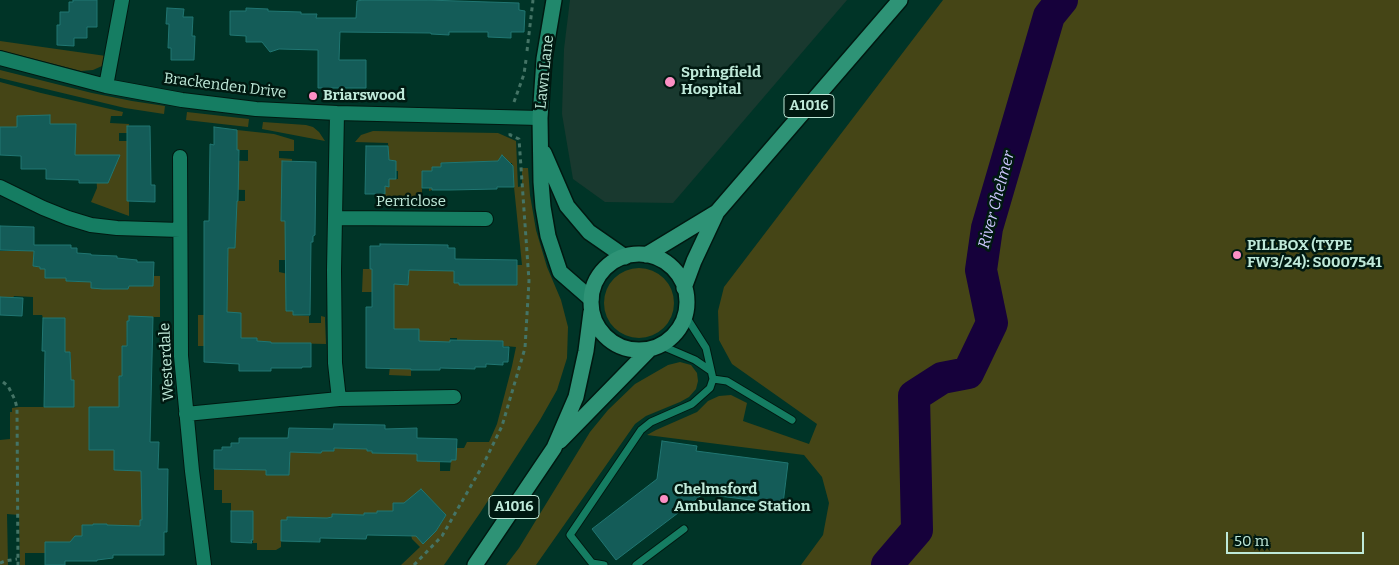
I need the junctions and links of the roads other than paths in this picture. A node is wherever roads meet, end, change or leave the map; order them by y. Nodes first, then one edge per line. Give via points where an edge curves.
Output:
1 (122, 0) edge
2 (554, 0) edge
3 (900, 0) edge
4 (0, 58) edge
5 (106, 86) junction
6 (337, 113) junction
7 (540, 118) junction
8 (540, 145) junction
9 (180, 156) dead end
10 (0, 187) edge
11 (717, 212) junction
12 (336, 218) junction
13 (486, 219) dead end
14 (180, 230) junction
15 (646, 255) junction
16 (625, 256) junction
17 (684, 288) junction
18 (591, 305) junction
19 (685, 315) junction
20 (655, 347) junction
21 (712, 375) junction
22 (454, 397) dead end
23 (339, 399) junction
24 (186, 414) junction
25 (792, 420) dead end
26 (554, 448) junction
27 (684, 529) dead end
28 (204, 565) edge
29 (475, 565) edge
30 (604, 565) edge
31 (636, 565) edge

1 - 5 street
2 - 7 street, Lawn Lane via 544,59
3 - 11 main road, A1016
4 - 5 street, Brackenden Drive
5 - 6 street, Brackenden Drive via 182,100
6 - 7 street, Brackenden Drive
6 - 12 street
7 - 8 street, Lawn Lane
8 - 16 street, Lawn Lane via 568,206 589,232
8 - 18 street, Lawn Lane via 542,207 548,236 560,272
9 - 14 street, Westerdale
10 - 14 street via 43,208 91,224
11 - 15 main road, A1016
11 - 17 main road, A1016
12 - 13 street, Perriclose
12 - 23 street via 335,363
14 - 24 street, Westerdale via 181,356
15 - 16 main road, A1016
15 - 17 main road, A1016 via 667,264 676,272
16 - 18 main road, A1016 via 601,273 595,282
17 - 19 main road, A1016
18 - 20 main road via 597,325 613,343 634,350
18 - 26 main road, A1016 via 576,397
19 - 20 main road, A1016 via 674,334
19 - 21 lane via 706,348
20 - 21 lane via 695,360
20 - 26 main road, A1016
21 - 25 lane
21 - 30 lane via 710,388 692,404 651,422 641,430 570,535 592,563
22 - 23 street
23 - 24 street
24 - 28 street, Westerdale
26 - 29 main road, A1016
27 - 31 lane

